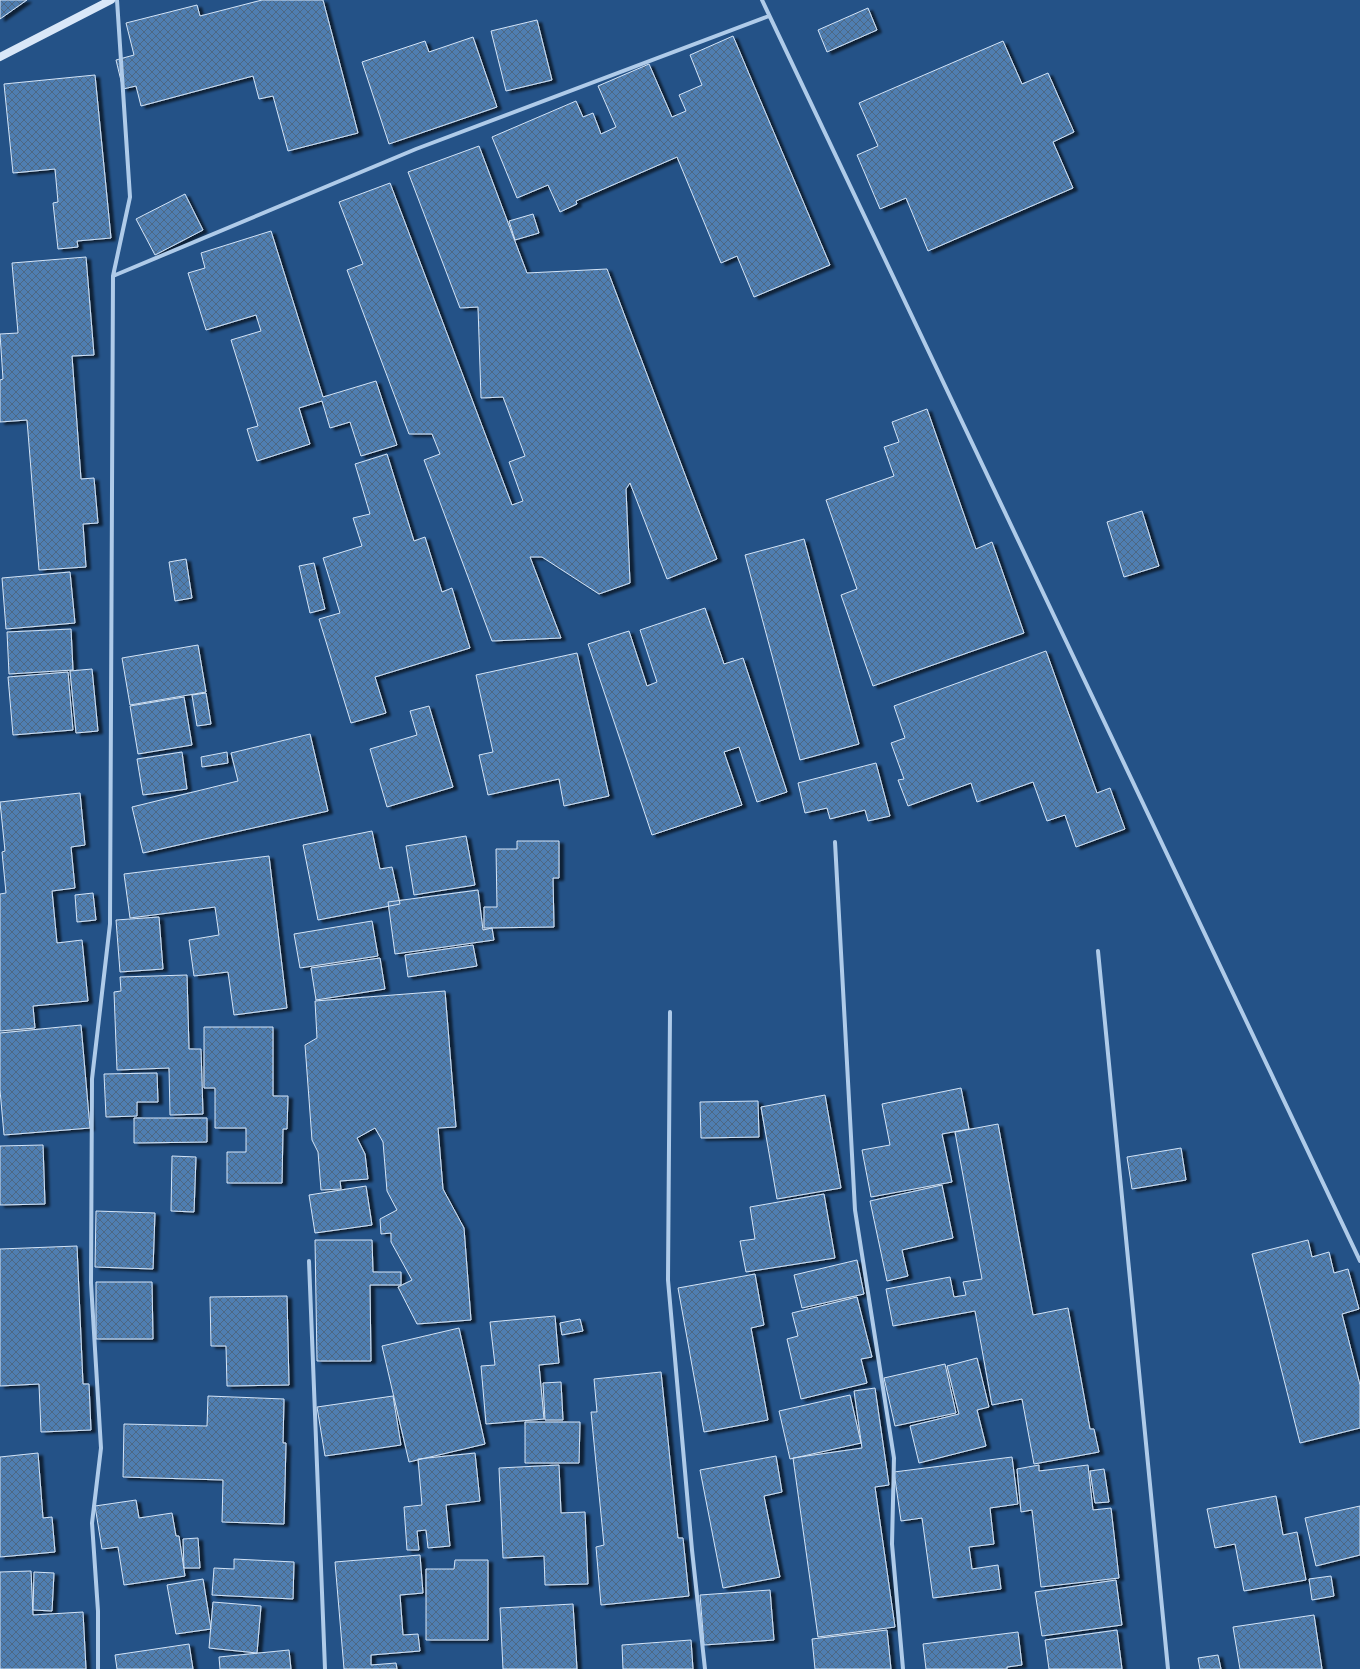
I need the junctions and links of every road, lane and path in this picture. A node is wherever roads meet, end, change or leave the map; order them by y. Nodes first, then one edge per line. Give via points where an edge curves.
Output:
1 (111, 0) edge
2 (117, 0) edge
3 (762, 0) edge
4 (769, 16) junction
5 (0, 57) edge
6 (113, 276) junction
7 (835, 842) dead end
8 (1098, 951) dead end
9 (670, 1012) dead end
10 (309, 1261) dead end
11 (1360, 1261) edge
12 (98, 1669) edge
13 (325, 1669) edge
14 (706, 1669) edge
15 (903, 1669) edge
16 (1168, 1669) edge

1 - 5 main road
2 - 6 street via 130,197
3 - 4 street
4 - 6 street via 416,149
4 - 11 street
6 - 12 street via 110,924 92,1079 91,1283 101,1448 92,1523 98,1612
7 - 15 street via 855,1210 894,1458 892,1544
8 - 16 street
9 - 14 street via 668,1280 692,1550
10 - 13 street

